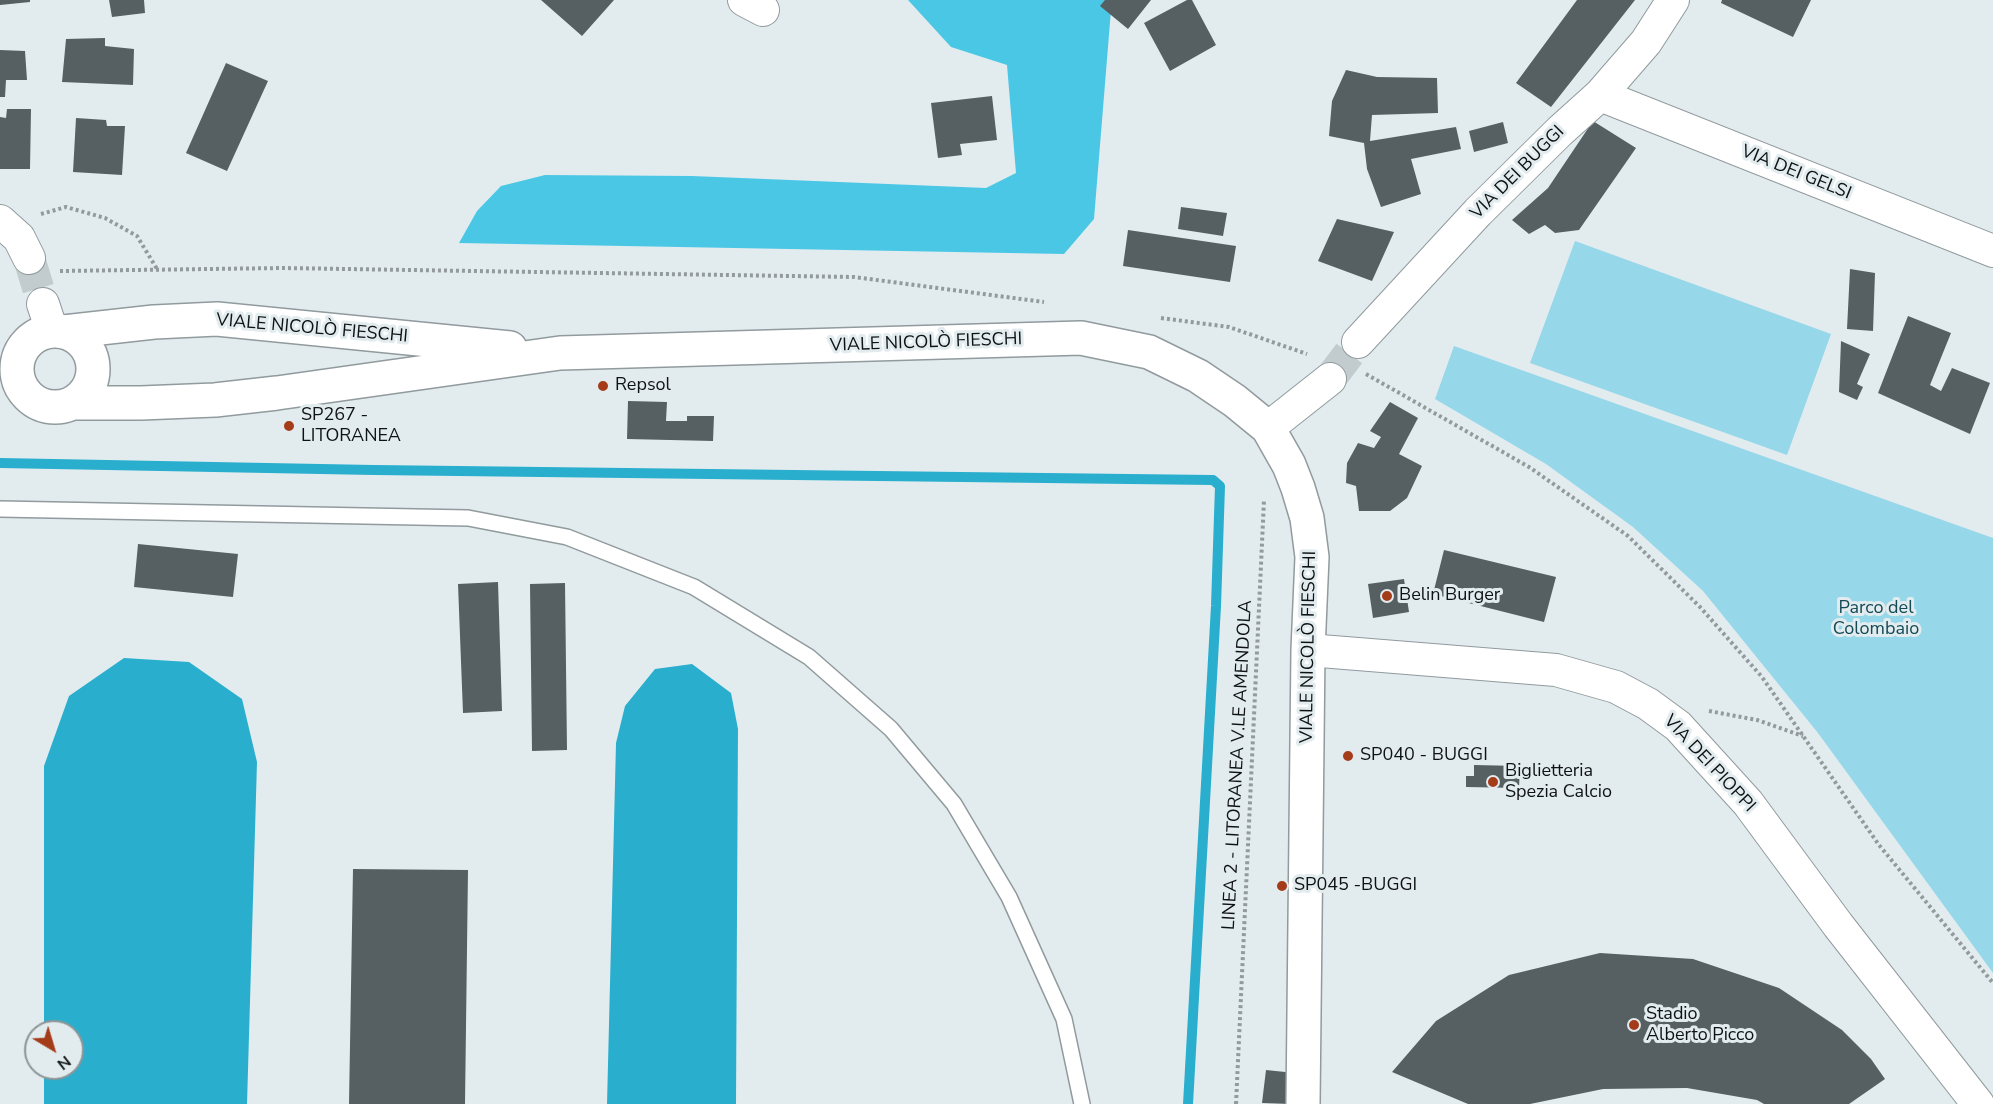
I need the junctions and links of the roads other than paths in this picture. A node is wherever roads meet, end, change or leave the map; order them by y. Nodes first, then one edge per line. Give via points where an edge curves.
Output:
1 (1673, 0) edge
2 (1600, 95) junction
3 (3, 223) edge
4 (1993, 251) edge
5 (43, 264) tunnel mouth
6 (53, 322) junction
7 (11, 348) edge
8 (560, 353) junction
9 (1359, 357) tunnel mouth
10 (1323, 368) tunnel mouth
11 (10, 391) edge
12 (73, 403) junction
13 (1268, 428) junction
14 (0, 509) edge
15 (1308, 650) junction
16 (1082, 1104) edge
17 (1303, 1104) edge
18 (1978, 1104) edge

1 - 2 street, VIA DEI BUGGI via 1646,42
2 - 4 street, VIA DEI GELSI
2 - 9 street, VIA DEI BUGGI via 1478,212
3 - 5 street
6 - 7 main road
6 - 8 main road, VIALE NICOLÒ FIESCHI via 217,319
6 - 12 main road via 86,346 91,357 90,383
7 - 11 main road via 17,369
8 - 12 main road, VIALE NICOLÒ FIESCHI via 277,393 141,403
8 - 13 main road, VIALE NICOLÒ FIESCHI via 1081,338 1149,352 1198,376
10 - 13 street
11 - 12 main road via 50,406
13 - 15 main road, VIALE NICOLÒ FIESCHI via 1289,465 1307,518 1312,557
14 - 16 lane via 468,518 567,537 694,587 809,657 891,729 954,804 1009,897 1064,1018
15 - 17 main road, VIALE NICOLÒ FIESCHI
15 - 18 street, VIA DEI PIOPPI via 1556,670 1616,687 1648,704 1678,726 1748,803

